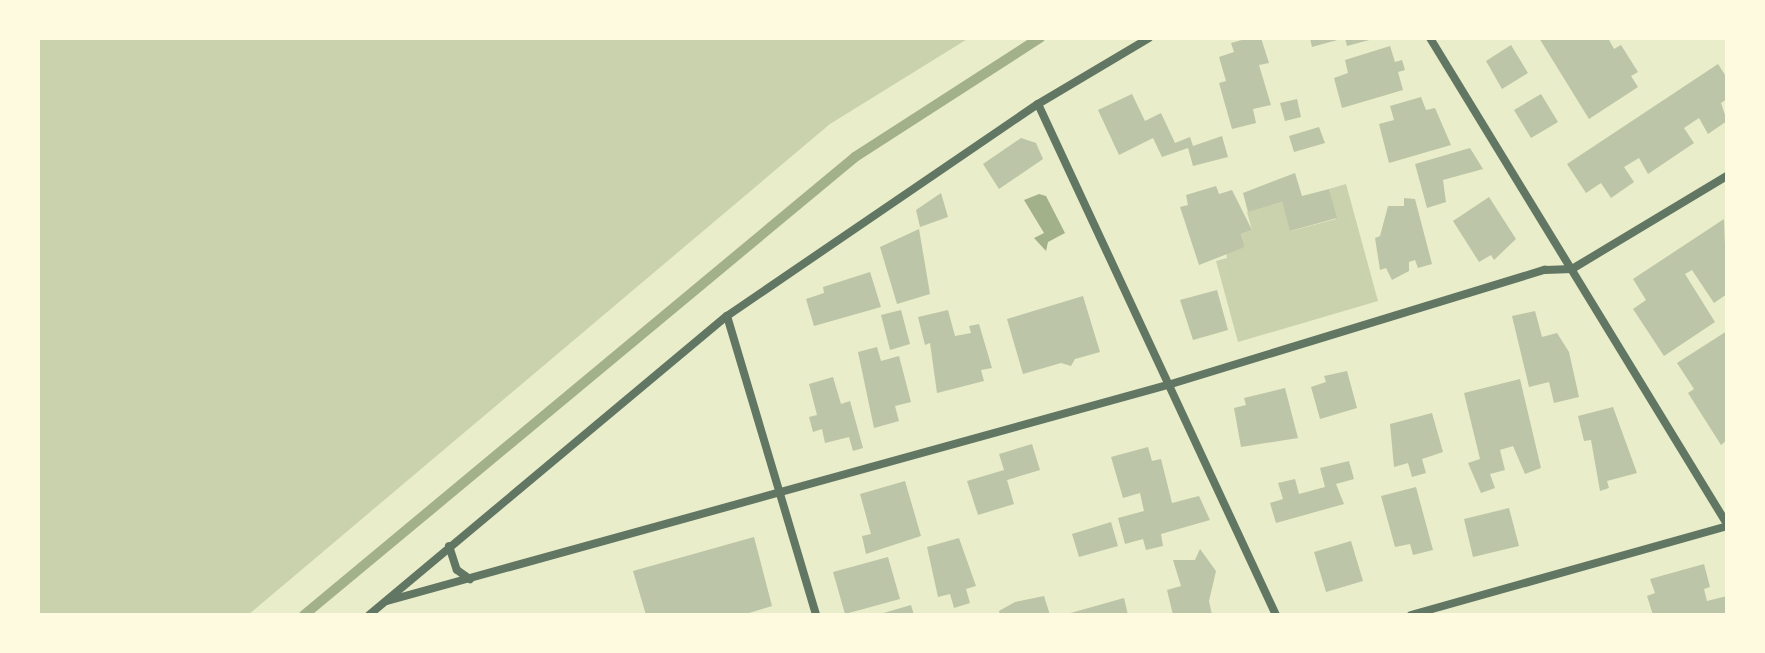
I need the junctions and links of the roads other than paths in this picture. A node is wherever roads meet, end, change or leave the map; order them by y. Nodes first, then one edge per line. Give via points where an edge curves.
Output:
1 (1149, 38) edge
2 (1430, 38) edge
3 (1038, 104) junction
4 (1727, 176) edge
5 (1572, 269) junction
6 (727, 316) junction
7 (1171, 384) junction
8 (781, 493) junction
9 (1727, 525) edge
10 (449, 546) junction
11 (470, 579) junction
12 (387, 601) junction
13 (369, 615) edge
14 (816, 615) edge
15 (1276, 615) edge
16 (1411, 615) edge

1 - 3 street
2 - 5 street
3 - 6 street
3 - 7 street
4 - 5 street
5 - 7 street via 1545,270
5 - 9 street
6 - 8 street
6 - 10 street
7 - 8 street
7 - 15 street
8 - 11 street
8 - 14 street
9 - 16 street
10 - 11 street via 457,570
10 - 12 street
11 - 12 street
12 - 13 street

